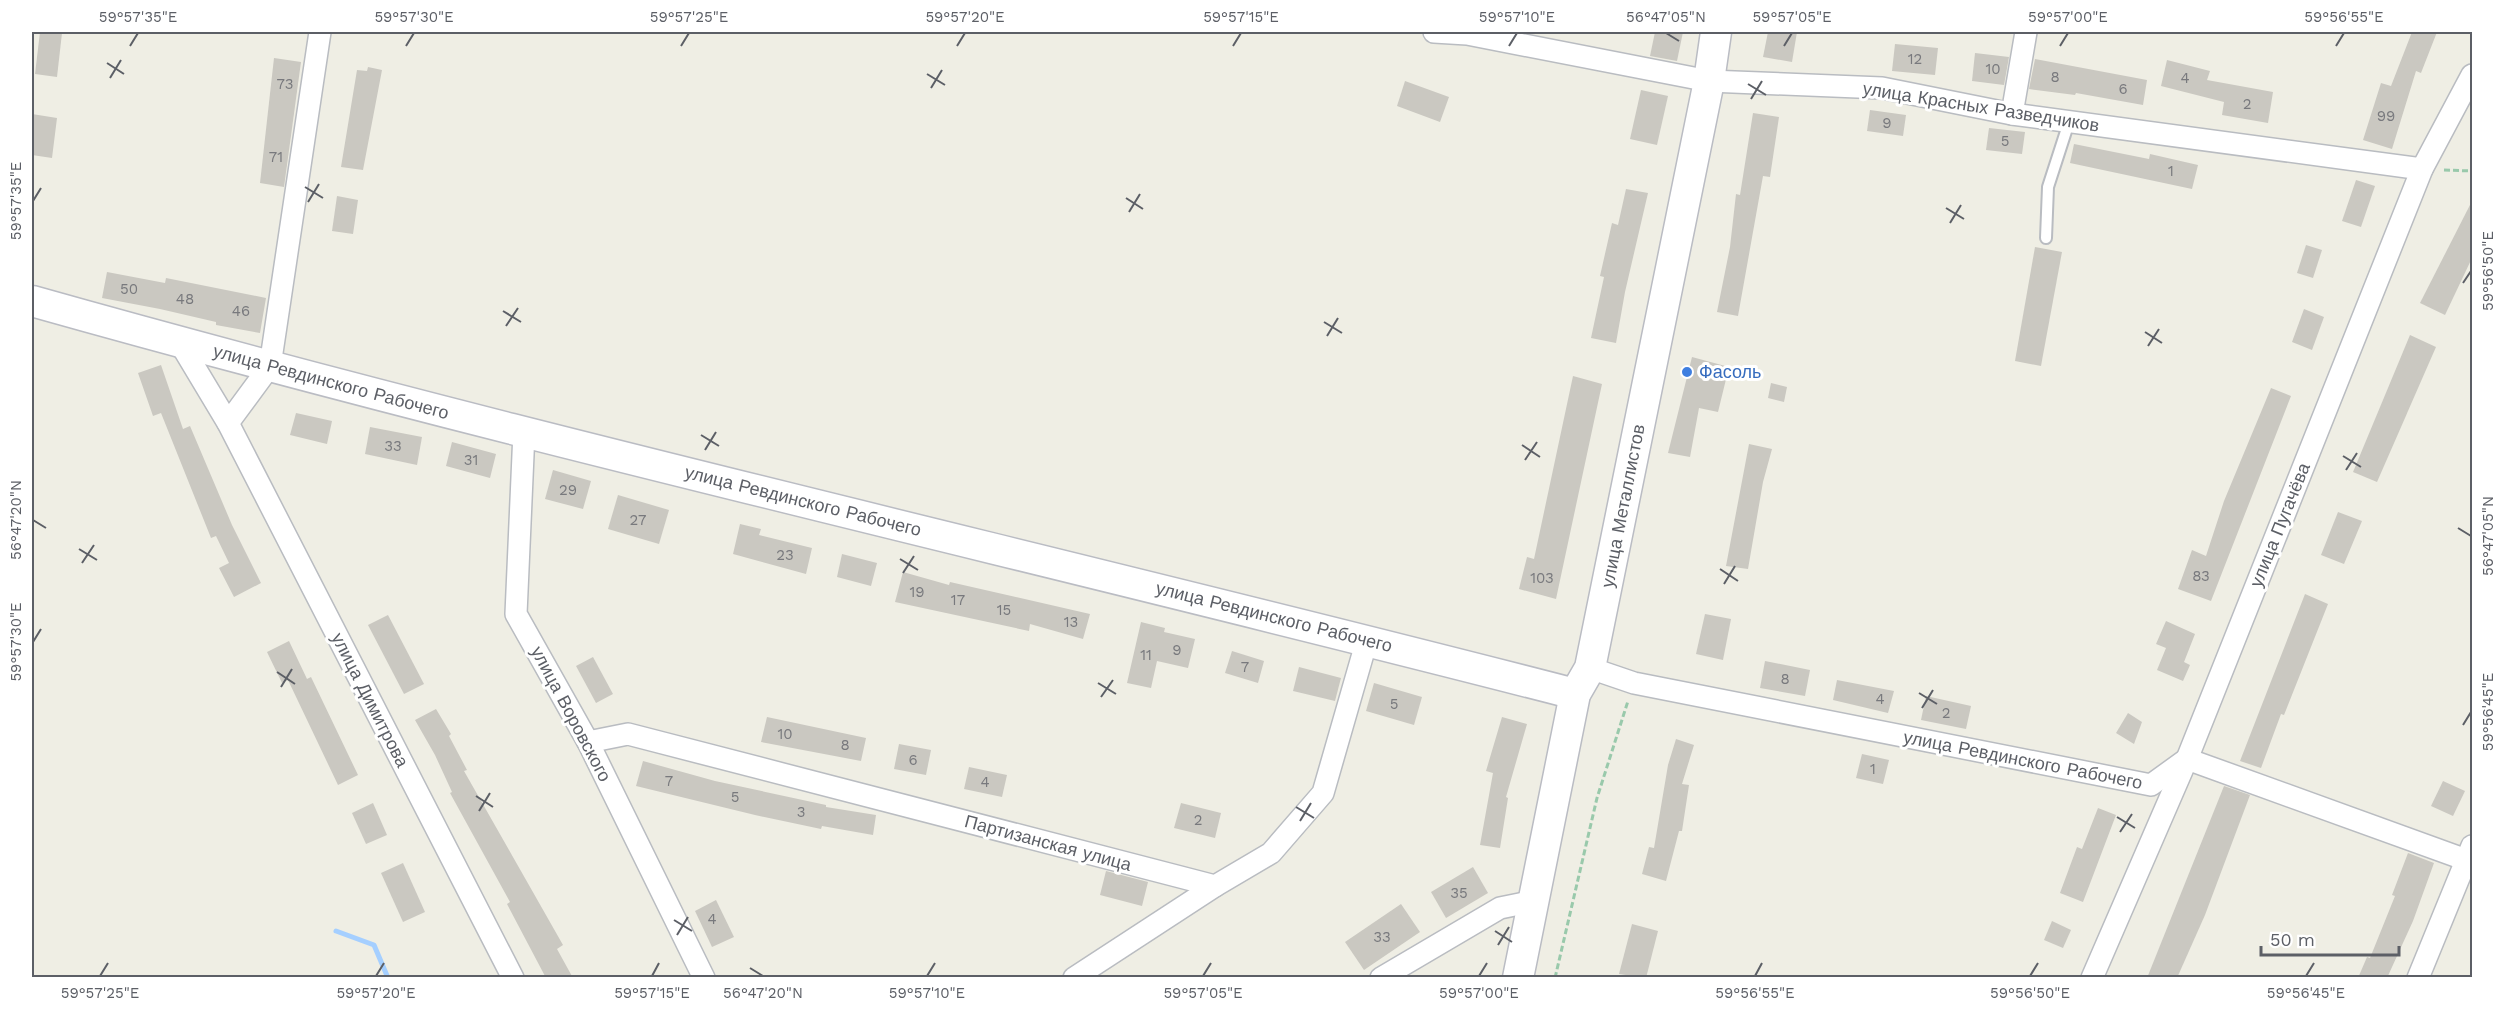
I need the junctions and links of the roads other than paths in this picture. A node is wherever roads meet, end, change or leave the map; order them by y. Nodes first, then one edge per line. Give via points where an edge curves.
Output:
1 (321, 32) edge
2 (1434, 32) edge
3 (1716, 32) edge
4 (2026, 32) edge
5 (2472, 75) edge
6 (1709, 81) junction
7 (2012, 114) junction
8 (2069, 122) junction
9 (2422, 169) junction
10 (2046, 238) dead end
11 (32, 301) edge
12 (180, 343) junction
13 (270, 366) junction
14 (228, 423) junction
15 (524, 432) junction
16 (1367, 640) junction
17 (1590, 668) junction
18 (1575, 694) junction
19 (588, 742) junction
20 (2187, 759) junction
21 (2470, 856) edge
22 (1215, 886) junction
23 (1534, 901) junction
24 (513, 978) edge
25 (704, 978) edge
26 (1074, 978) edge
27 (1381, 978) edge
28 (1518, 978) edge
29 (2092, 978) edge
30 (2418, 978) edge

1 - 13 street
2 - 6 street, улица Красных Разведчиков via 1467,34
3 - 6 street, улица Металлистов
4 - 7 street
5 - 9 street, улица Пугачёва
6 - 7 street, улица Красных Разведчиков via 1882,88
6 - 17 street, улица Металлистов
7 - 8 street, улица Красных Разведчиков
8 - 9 street, улица Красных Разведчиков
8 - 10 lane via 2048,187
9 - 20 street, улица Пугачёва
11 - 12 street, улица Ревдинского Рабочего
12 - 13 street, улица Ревдинского Рабочего
12 - 14 street, улица Димитрова
13 - 14 street
13 - 15 street, улица Ревдинского Рабочего
14 - 24 street, улица Димитрова
15 - 16 street, улица Ревдинского Рабочего
15 - 19 street, улица Воровского via 516,614
16 - 18 street, улица Ревдинского Рабочего
16 - 22 street via 1323,793 1271,853
17 - 18 street, улица Металлистов
17 - 20 street, улица Ревдинского Рабочего via 1634,682 2151,785
18 - 23 street, улица Металлистов
19 - 22 street, Партизанская улица via 628,734
19 - 25 street, улица Воровского
20 - 21 street
20 - 29 street, улица Пугачёва
21 - 30 street
22 - 26 street
23 - 27 street via 1500,908
23 - 28 street, улица Металлистов

